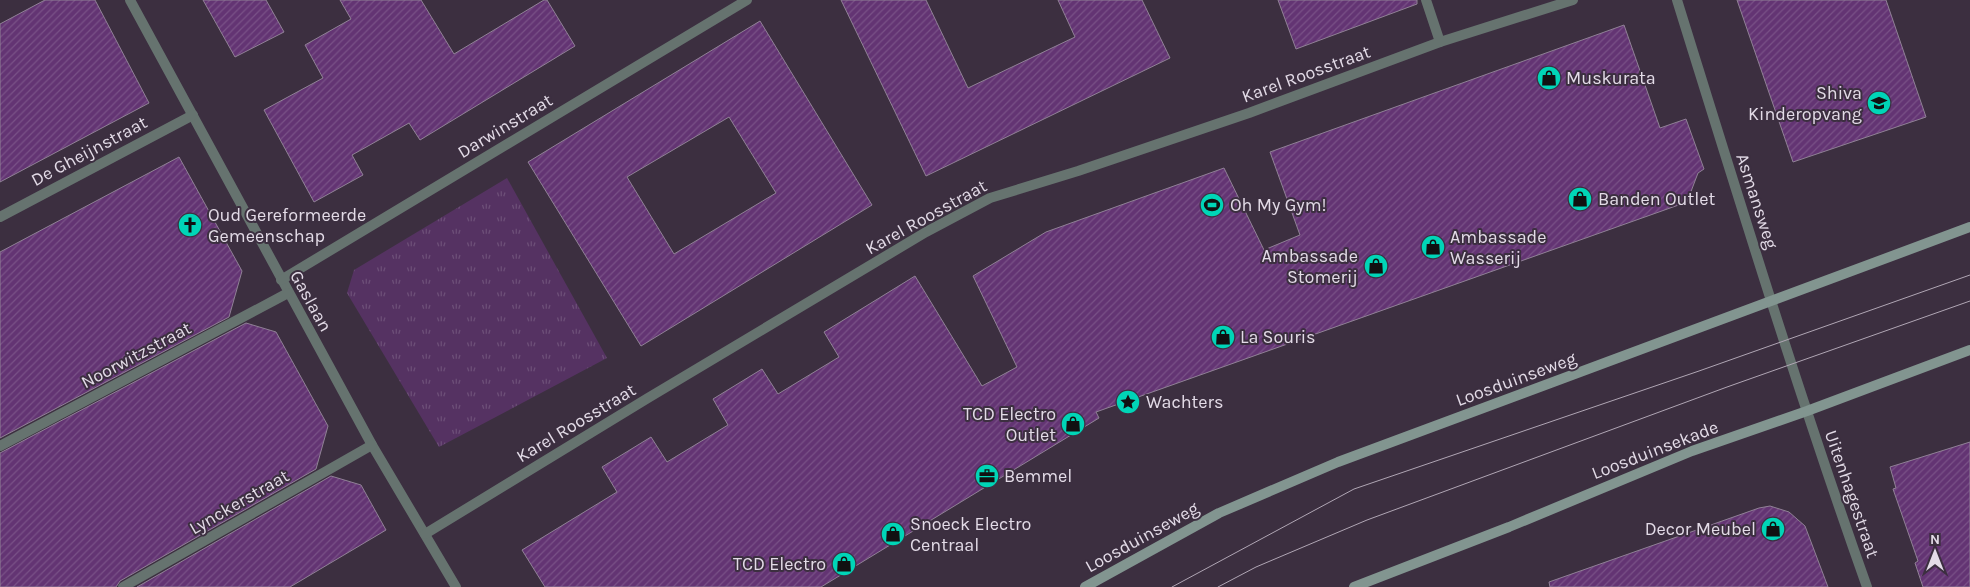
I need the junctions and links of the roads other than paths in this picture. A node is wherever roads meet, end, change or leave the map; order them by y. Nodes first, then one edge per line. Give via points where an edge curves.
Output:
1 (130, 0) edge
2 (747, 0) edge
3 (1426, 0) edge
4 (1573, 0) edge
5 (1677, 0) edge
6 (1440, 42) junction
7 (193, 115) junction
8 (0, 216) edge
9 (1970, 227) edge
10 (281, 280) junction
11 (288, 293) junction
12 (1772, 301) junction
13 (1970, 350) edge
14 (1807, 411) junction
15 (0, 446) edge
16 (372, 446) junction
17 (425, 534) junction
18 (123, 587) edge
19 (456, 587) edge
20 (1085, 587) edge
21 (1354, 587) edge
22 (1867, 587) edge

1 - 7 street, Gaslaan
2 - 10 street, Darwinstraat
3 - 6 street
4 - 6 street, Karel Roosstraat
5 - 12 street, Asmansweg
6 - 17 street, Karel Roosstraat via 1249,113 990,198 926,232
7 - 8 street, De Gheijnstraat
7 - 10 street, Gaslaan
9 - 12 main road, Loosduinseweg
10 - 11 street, Gaslaan
11 - 15 street, Noorwitzstraat
11 - 16 street, Gaslaan
12 - 14 street, Asmansweg
12 - 20 main road, Loosduinseweg via 1338,462 1219,513
13 - 14 main road, Loosduinsekade
14 - 21 main road, Loosduinsekade via 1692,451
14 - 22 street, Uitenhagestraat
16 - 17 street, Gaslaan
16 - 18 street, Lynckerstraat
17 - 19 street, Gaslaan

